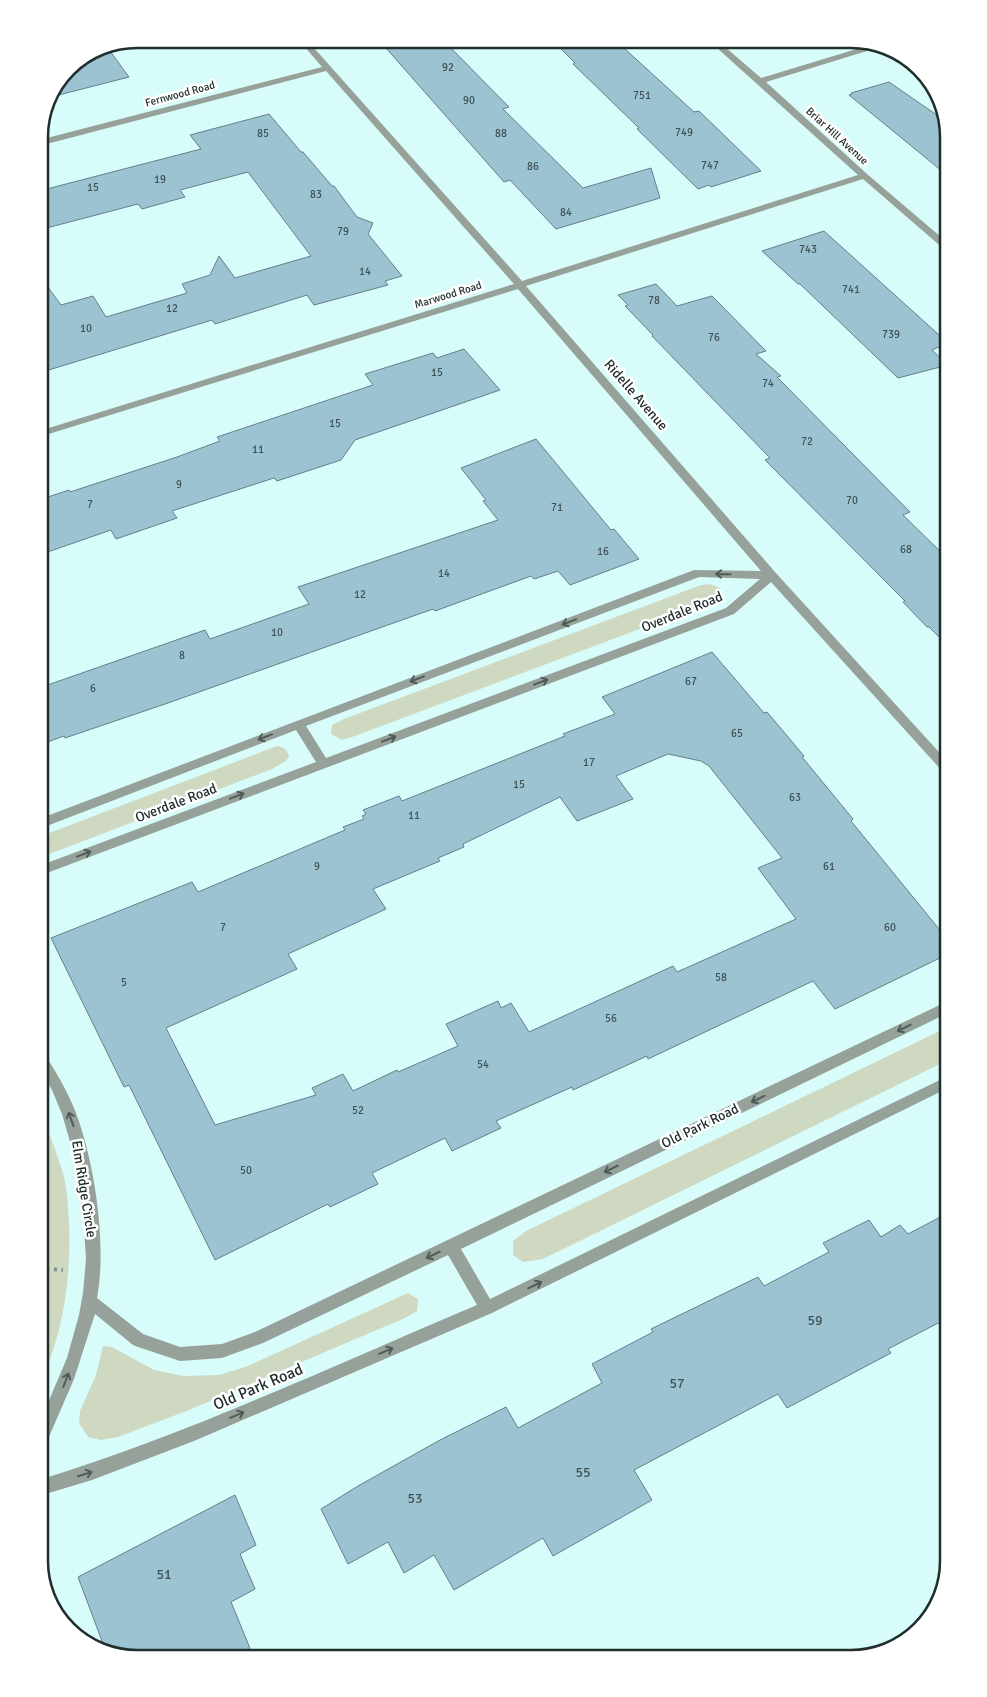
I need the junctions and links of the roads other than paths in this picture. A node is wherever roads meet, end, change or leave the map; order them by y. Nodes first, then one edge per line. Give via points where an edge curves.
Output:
1 (310, 48) edge
2 (722, 48) edge
3 (866, 49) edge
4 (328, 68) junction
5 (760, 81) junction
6 (48, 141) edge
7 (864, 176) junction
8 (940, 241) edge
9 (520, 285) junction
10 (48, 431) edge
11 (771, 575) junction
12 (299, 724) junction
13 (940, 761) edge
14 (323, 764) junction
15 (48, 821) edge
16 (48, 868) edge
17 (940, 1011) edge
18 (48, 1071) edge
19 (940, 1086) edge
20 (452, 1246) junction
21 (89, 1300) junction
22 (487, 1308) junction
23 (48, 1420) edge
24 (48, 1485) edge

1 - 4 street, Ridelle Avenue
2 - 5 street, Briar Hill Avenue
3 - 5 street
4 - 6 street, Fernwood Road
4 - 9 street, Ridelle Avenue
5 - 7 street, Briar Hill Avenue
7 - 8 street, Briar Hill Avenue
7 - 9 street, Marwood Road
9 - 10 street, Marwood Road
9 - 11 street, Ridelle Avenue
11 -> 12 street, Overdale Road via 698,573
11 - 13 street, Ridelle Avenue
14 -> 11 street, Overdale Road via 730,611
12 - 14 street
12 -> 15 street, Overdale Road
16 -> 14 street, Overdale Road
17 -> 20 street, Old Park Road
21 -> 18 street, Elm Ridge Circle via 93,1239 81,1157 62,1093
22 -> 19 street, Old Park Road
20 -> 21 street, Old Park Road via 258,1338 222,1351 180,1354 138,1340
20 - 22 street
23 -> 21 street, Elm Ridge Circle via 69,1371
24 -> 22 street, Old Park Road via 194,1433

